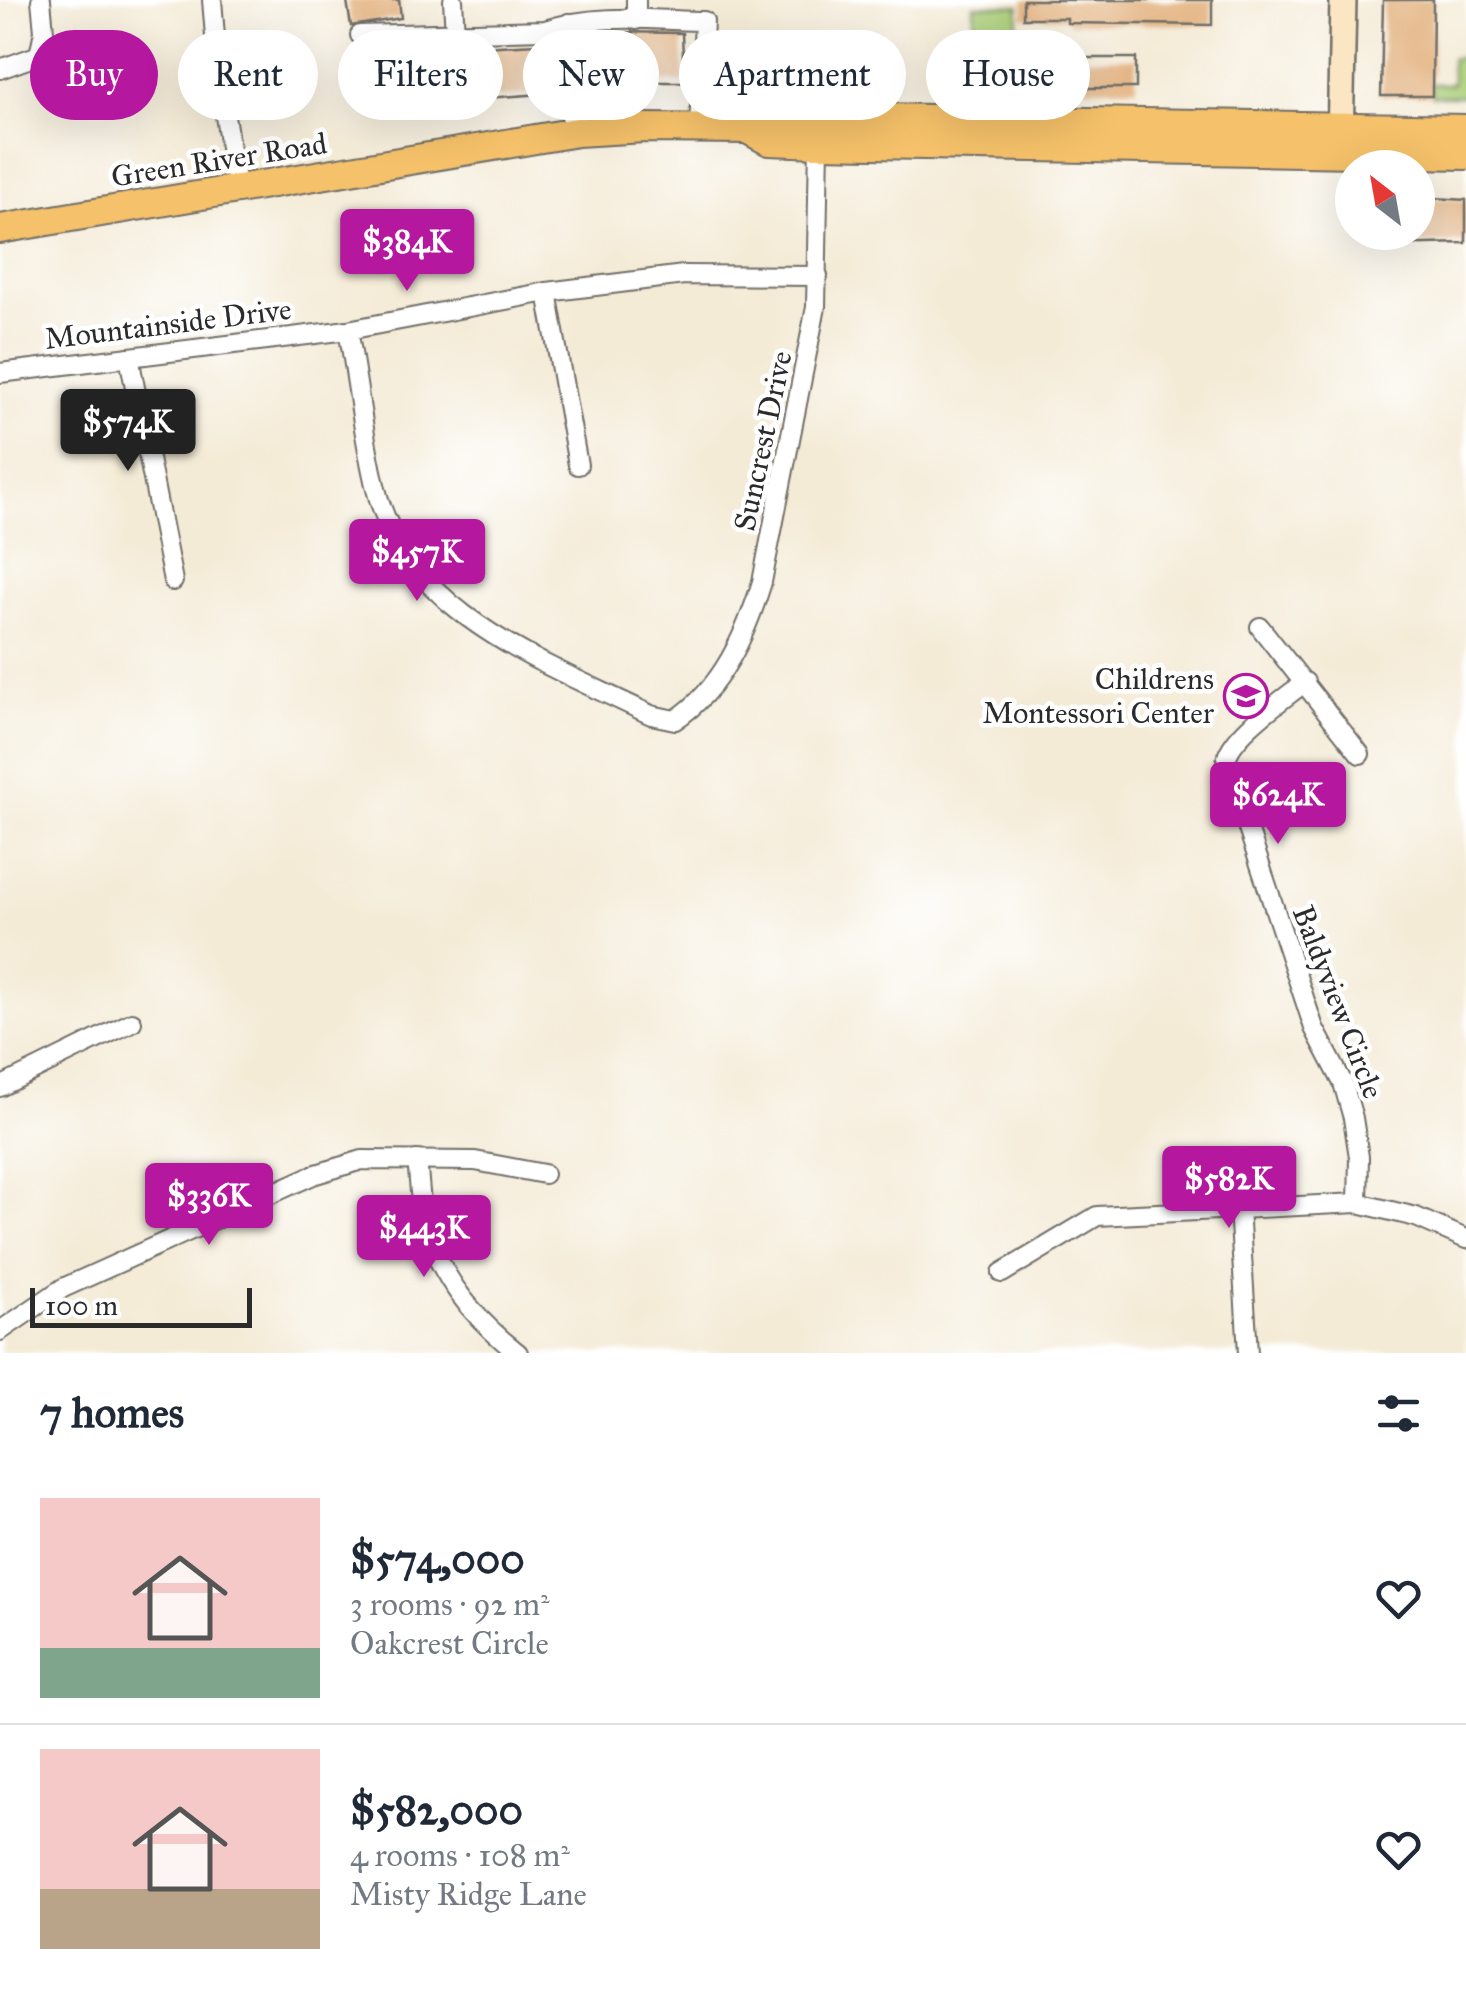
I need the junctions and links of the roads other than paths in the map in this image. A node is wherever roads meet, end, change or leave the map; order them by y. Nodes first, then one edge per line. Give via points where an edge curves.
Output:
1 (42, 0) edge
2 (212, 0) edge
3 (453, 0) edge
4 (636, 0) edge
5 (1343, 0) edge
6 (636, 20) junction
7 (569, 22) junction
8 (455, 30) edge
9 (503, 32) edge
10 (0, 69) edge
11 (906, 118) edge
12 (763, 120) edge
13 (854, 120) edge
14 (1090, 122) junction
15 (699, 128) junction
16 (746, 129) junction
17 (1466, 129) edge
18 (577, 132) junction
19 (1340, 140) junction
20 (819, 143) junction
21 (1070, 148) junction
22 (1466, 156) edge
23 (237, 190) junction
24 (0, 229) edge
25 (818, 276) junction
26 (547, 292) junction
27 (348, 330) junction
28 (129, 357) junction
29 (0, 373) edge
30 (578, 465) dead end
31 (173, 581) dead end
32 (1260, 627) dead end
33 (1305, 682) junction
34 (1360, 754) dead end
35 (132, 1022) dead end
36 (0, 1087) edge
37 (417, 1160) junction
38 (544, 1174) dead end
39 (1358, 1203) junction
40 (1239, 1207) junction
41 (1466, 1239) edge
42 (1002, 1273) dead end
43 (0, 1331) edge
44 (518, 1353) edge
45 (1248, 1353) edge

1 - 10 street via 39,55
2 - 23 street
3 - 8 street
4 - 6 street
5 - 19 street
6 - 7 street
6 - 15 street via 704,21
7 - 9 street
7 - 18 street via 579,40
11 - 14 main road, Green River Road
12 - 16 main road, Green River Road
13 - 20 main road
14 - 19 main road, Green River Road
14 - 21 main road
15 - 16 main road, Green River Road
15 - 18 main road, Green River Road
16 - 20 main road, Green River Road via 768,141
17 - 19 main road, Green River Road
18 - 23 main road, Green River Road
19 - 21 main road, Green River Road
19 - 22 main road, Green River Road
20 - 21 main road, Green River Road
20 - 25 street, Suncrest Drive
23 - 24 main road, Green River Road
25 - 26 street, Mountainside Drive via 684,276
25 - 27 street, Suncrest Drive via 812,338 752,616 695,707 674,720 651,715 480,628 408,559 376,490
26 - 27 street, Mountainside Drive
26 - 30 street
27 - 28 street, Mountainside Drive
28 - 29 street, Mountainside Drive
28 - 31 street
32 - 33 street
33 - 34 street
33 - 39 street, Baldyview Circle via 1237,739 1226,762 1297,982 1354,1118
35 - 36 street
37 - 38 street via 475,1161
37 - 43 street via 362,1160 313,1174 63,1288
37 - 44 street via 428,1236 462,1300
39 - 40 street
39 - 41 street via 1416,1217
40 - 42 street via 1097,1216
40 - 45 street

